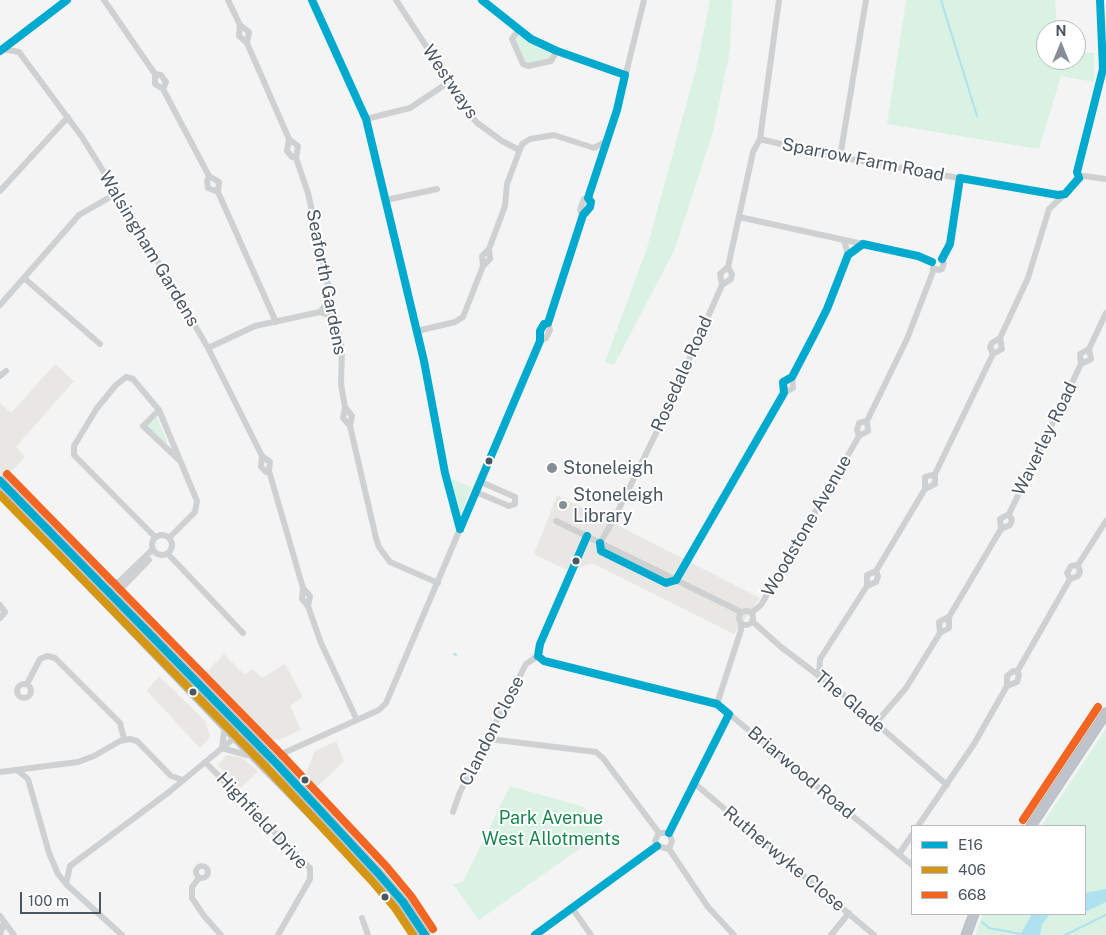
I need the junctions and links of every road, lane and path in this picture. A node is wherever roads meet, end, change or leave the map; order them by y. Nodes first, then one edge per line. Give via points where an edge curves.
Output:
1 (67, 0) edge
2 (104, 0) edge
3 (228, 0) edge
4 (312, 0) edge
5 (396, 0) edge
6 (482, 0) edge
7 (644, 0) edge
8 (779, 0) edge
9 (866, 0) edge
10 (1100, 0) edge
11 (240, 25) junction
12 (518, 29) junction
13 (19, 37) junction
14 (248, 43) junction
15 (2, 50) edge
16 (557, 51) junction
17 (18, 52) junction
18 (625, 75) junction
19 (449, 82) junction
20 (68, 117) junction
21 (366, 119) junction
22 (289, 139) junction
23 (760, 139) junction
24 (607, 141) junction
25 (594, 148) junction
26 (519, 150) junction
27 (840, 157) junction
28 (296, 158) junction
29 (601, 159) junction
30 (210, 176) junction
31 (960, 178) junction
32 (1079, 178) junction
33 (1106, 180) edge
34 (437, 189) dead end
35 (0, 191) edge
36 (218, 192) junction
37 (1042, 192) junction
38 (118, 193) junction
39 (1064, 194) junction
40 (386, 200) junction
41 (1049, 208) junction
42 (739, 217) junction
43 (844, 240) junction
44 (863, 244) junction
45 (848, 255) junction
46 (942, 259) junction
47 (932, 262) junction
48 (728, 267) junction
49 (934, 269) junction
50 (24, 278) junction
51 (722, 285) junction
52 (331, 299) junction
53 (0, 305) edge
54 (320, 312) junction
55 (1106, 312) edge
56 (336, 318) junction
57 (276, 322) junction
58 (417, 331) junction
59 (1000, 338) junction
60 (100, 344) dead end
61 (208, 348) junction
62 (1089, 349) junction
63 (993, 354) junction
64 (1082, 364) junction
65 (6, 371) dead end
66 (0, 376) edge
67 (159, 410) junction
68 (867, 420) junction
69 (859, 436) junction
70 (178, 459) junction
71 (935, 474) junction
72 (0, 481) edge
73 (481, 482) junction
74 (925, 489) junction
75 (0, 491) edge
76 (476, 492) junction
77 (1009, 514) junction
78 (1106, 520) edge
79 (556, 521) dead end
80 (460, 529) junction
81 (1001, 529) junction
82 (588, 536) junction
83 (155, 537) junction
84 (169, 538) junction
85 (600, 543) junction
86 (152, 550) junction
87 (168, 554) junction
88 (158, 555) junction
89 (876, 571) junction
90 (676, 580) junction
91 (98, 582) junction
92 (438, 583) junction
93 (867, 586) junction
94 (116, 601) junction
95 (0, 606) edge
96 (741, 612) junction
97 (751, 613) junction
98 (949, 617) junction
99 (0, 618) edge
100 (752, 621) junction
101 (742, 624) junction
102 (243, 633) dead end
103 (940, 633) junction
104 (538, 656) junction
105 (820, 659) junction
106 (804, 663) junction
107 (1016, 672) junction
108 (819, 676) junction
109 (28, 684) dead end
110 (1007, 686) junction
111 (717, 704) junction
112 (1106, 713) edge
113 (729, 714) junction
114 (357, 720) junction
115 (875, 724) junction
116 (225, 726) junction
117 (239, 734) junction
118 (124, 739) junction
119 (489, 739) junction
120 (222, 748) junction
121 (254, 757) junction
122 (205, 762) junction
123 (275, 762) junction
124 (38, 767) junction
125 (17, 770) junction
126 (0, 772) edge
127 (171, 776) junction
128 (28, 779) junction
129 (183, 780) junction
130 (694, 783) junction
131 (281, 784) junction
132 (948, 785) junction
133 (169, 792) junction
134 (453, 812) dead end
135 (919, 825) edge
136 (1032, 825) edge
137 (659, 833) junction
138 (669, 833) junction
139 (911, 836) edge
140 (657, 846) junction
141 (669, 849) junction
142 (899, 854) junction
143 (911, 864) edge
144 (54, 865) junction
145 (70, 866) junction
146 (199, 878) dead end
147 (66, 884) junction
148 (572, 908) junction
149 (849, 913) junction
150 (973, 915) edge
151 (362, 918) dead end
152 (2, 919) edge
153 (0, 935) edge
154 (14, 935) edge
155 (122, 935) edge
156 (221, 935) edge
157 (278, 935) edge
158 (368, 935) edge
159 (417, 935) edge
160 (425, 935) edge
161 (534, 935) edge
162 (592, 935) edge
163 (734, 935) edge
164 (831, 935) edge
165 (874, 935) edge
166 (966, 935) edge

1 - 13 street
2 - 30 street via 155,74 164,78 163,88
3 - 11 street, Seaforth Gardens
4 - 21 street
5 - 19 street, Westways
6 - 12 street
7 - 18 street
8 - 23 street, Rosedale Road
9 - 27 street
10 - 32 street via 1103,69 1077,172
11 - 14 street, Seaforth Gardens via 239,36
11 - 14 street, Seaforth Gardens via 248,29
12 - 16 street
12 - 16 street via 512,39 524,64 551,61
13 - 15 street
13 - 17 street
14 - 22 street, Seaforth Gardens
15 - 17 street
16 - 18 street
17 - 20 street, Walsingham Gardens
18 - 24 street
19 - 21 street via 410,108
19 - 26 street, Westways via 476,122
20 - 35 street
20 - 38 street, Walsingham Gardens
21 - 40 street
22 - 28 street, Seaforth Gardens via 298,146
22 - 28 street, Seaforth Gardens via 287,151
23 - 27 street, Sparrow Farm Road
23 - 42 street, Rosedale Road via 752,152
24 - 25 street
24 - 29 street
25 - 26 street via 554,135 530,139
25 - 29 street
26 - 58 street via 507,184 505,206 489,249 490,259 483,266 463,317
27 - 31 street, Sparrow Farm Road
28 - 52 street, Seaforth Gardens via 308,193
29 - 73 street via 588,198 590,207 583,214 548,323 548,334 540,341
30 - 36 street via 219,182
30 - 36 street via 208,188
31 - 37 street, Sparrow Farm Road
31 - 46 street, Woodstone Avenue via 950,244
32 - 33 street
32 - 39 street
34 - 40 street
36 - 57 street
37 - 39 street, Sparrow Farm Road
37 - 41 street
38 - 50 street via 79,214
38 - 61 street, Walsingham Gardens
39 - 41 street
40 - 58 street
41 - 59 street via 1028,278
42 - 43 street
42 - 48 street, Rosedale Road
43 - 44 street
43 - 45 street
44 - 45 street
44 - 47 street
45 - 90 street via 827,309 792,377 793,388 784,393
46 - 47 street via 936,258
46 - 49 street, Woodstone Avenue via 944,267
47 - 49 street
48 - 51 street, Rosedale Road via 720,274
48 - 51 street, Rosedale Road via 731,278
49 - 68 street, Woodstone Avenue via 907,339
50 - 53 street
50 - 60 street
51 - 85 street, Rosedale Road via 662,421
52 - 54 street
52 - 56 street, Seaforth Gardens
54 - 56 street
54 - 57 street
55 - 62 street, Waverley Road
56 - 92 street, Seaforth Gardens via 342,350 341,384 345,408 352,416 350,426 379,547 390,562
57 - 61 street via 244,330
58 - 80 street via 445,473
59 - 63 street via 1002,349
59 - 63 street via 990,347
61 - 114 street, Walsingham Gardens via 262,456 270,462 269,471 303,588 310,596 308,606 321,643
62 - 64 street, Waverley Road via 1080,354
62 - 64 street, Waverley Road via 1091,359
63 - 71 street
64 - 77 street, Waverley Road
65 - 66 street
67 - 70 street
67 - 70 street via 143,426
67 - 83 street via 133,379 126,377 105,398 73,450 78,460
68 - 69 street, Woodstone Avenue via 868,431
68 - 69 street, Woodstone Avenue via 859,423
69 - 97 street, Woodstone Avenue via 762,605
70 - 84 street via 197,508
71 - 74 street via 935,484
71 - 74 street via 925,477
72 - 91 highway
73 - 76 street
73 - 76 street via 515,497 515,504 509,506
74 - 89 street
75 - 116 highway
76 - 80 street
77 - 81 street, Waverley Road via 1000,519
77 - 81 street, Waverley Road via 1010,525
78 - 107 street via 1078,564 1078,576 1070,579
79 - 82 street
80 - 92 street
81 - 98 street, Waverley Road
82 - 85 street
82 - 104 street via 540,644
83 - 84 street
83 - 86 street
84 - 87 street via 172,544
85 - 90 street
86 - 88 street
86 - 91 street via 119,582
87 - 88 street
87 - 102 street
88 - 94 street via 117,593
89 - 93 street via 867,575
89 - 93 street via 876,582
90 - 96 street
91 - 94 highway
92 - 114 street via 386,703 380,710
93 - 105 street
94 - 117 highway
95 - 99 street via 5,612
96 - 97 street via 747,610
96 - 101 street via 738,618
97 - 100 street
98 - 103 street, Waverley Road via 949,628
98 - 103 street, Waverley Road via 939,622
100 - 101 street
100 - 106 street, The Glade
101 - 111 street
103 - 115 street, Waverley Road via 906,688
104 - 111 street, Briarwood Road via 544,661
104 - 119 street, Clandon Close via 526,664
105 - 106 street
105 - 108 street
106 - 108 street, The Glade
107 - 110 street via 1007,676
107 - 110 street via 1018,682
108 - 115 street, The Glade
109 - 118 street via 40,658 55,658 120,723
110 - 132 street
111 - 113 street, Briarwood Road
112 - 136 highway
113 - 130 street
113 - 142 street, Briarwood Road
114 - 123 street via 291,749
115 - 132 street, The Glade
116 - 117 highway
116 - 120 street
117 - 120 street
117 - 121 highway
117 - 123 highway
118 - 124 street via 86,759
118 - 127 street via 137,741
119 - 134 street, Clandon Close via 460,792
119 - 137 street via 596,752
120 - 121 street
120 - 122 street
121 - 131 highway
122 - 129 street
122 - 157 street, Highfield Drive via 310,868 310,879
123 - 131 street via 273,768
123 - 160 highway via 378,873
124 - 125 street
124 - 128 street
125 - 126 street
125 - 128 street
127 - 129 street
127 - 133 street
128 - 144 street
129 - 133 street
130 - 138 street
130 - 149 street, Rutherwyke Close
131 - 159 highway via 373,877
132 - 135 street
133 - 145 street
137 - 138 street
137 - 140 street via 655,841
138 - 141 street via 672,841
139 - 142 street
140 - 141 street
140 - 148 street
141 - 163 street via 708,907
142 - 143 street, Briarwood Road
144 - 145 street
144 - 147 street
145 - 147 street
146 - 156 street via 192,886 192,898
147 - 155 street
148 - 161 street
148 - 162 street
149 - 164 street
149 - 165 street, Rutherwyke Close
150 - 166 highway
151 - 158 street
152 - 153 street
152 - 154 street
153 - 154 street

